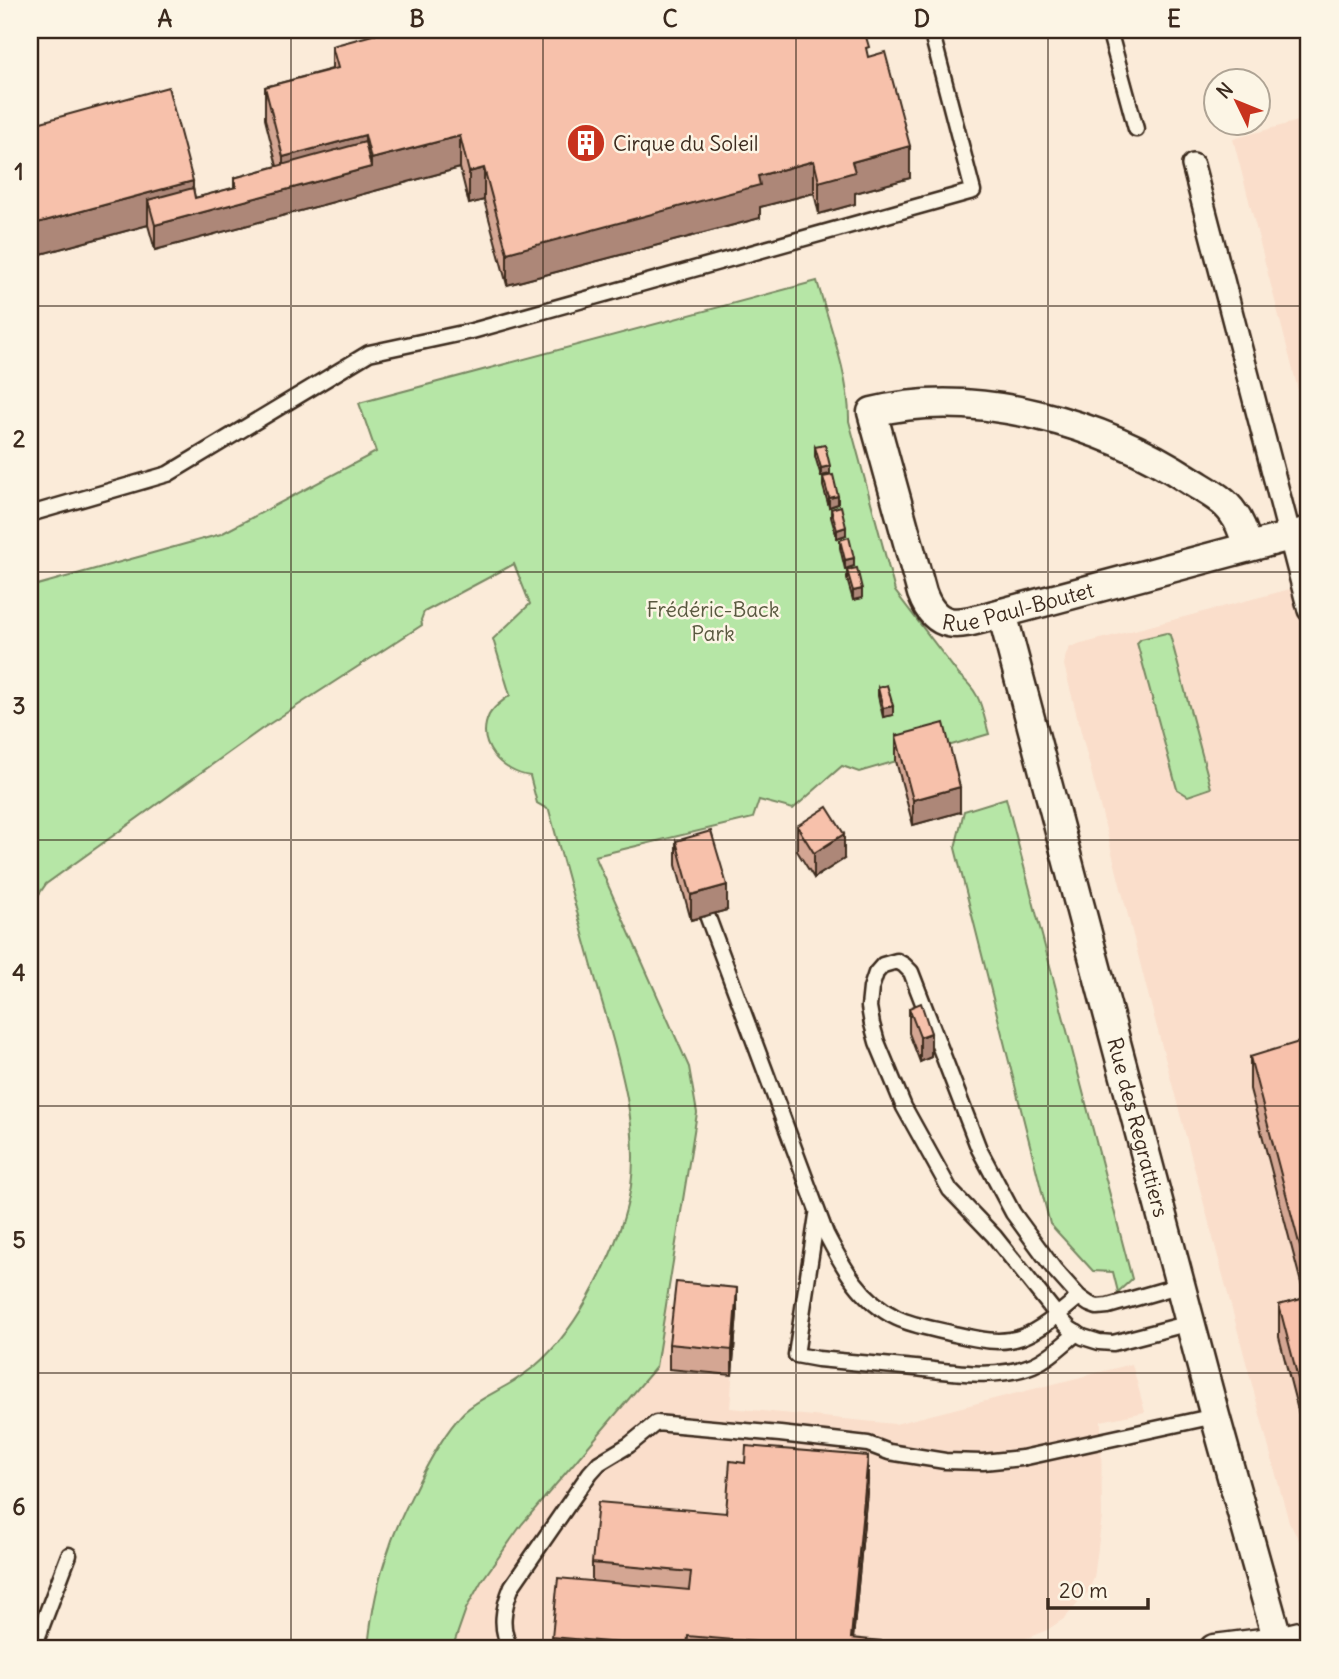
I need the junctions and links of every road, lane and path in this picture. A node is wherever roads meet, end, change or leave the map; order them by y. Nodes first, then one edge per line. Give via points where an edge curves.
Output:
1 (931, 30) edge
2 (1110, 30) edge
3 (1136, 129) dead end
4 (1193, 165) dead end
5 (30, 514) edge
6 (1299, 534) edge
7 (1248, 547) junction
8 (1309, 610) edge
9 (1002, 613) junction
10 (708, 915) edge
11 (818, 1213) junction
12 (1181, 1285) junction
13 (1079, 1297) junction
14 (1057, 1315) junction
15 (1191, 1324) junction
16 (1077, 1333) junction
17 (1215, 1416) junction
18 (69, 1555) dead end
19 (1309, 1634) edge
20 (1270, 1645) edge
21 (33, 1649) edge
22 (512, 1649) edge
23 (1214, 1649) edge

1 - 5 lane via 973,191 472,331 369,353 168,474
2 - 3 lane
4 - 6 street
6 - 7 street, Rue Paul-Boutet
6 - 8 street
7 - 9 street, Rue Paul-Boutet
7 - 9 street, Rue Paul-Boutet via 1232,511 1217,498 1167,465 1091,431 1026,413 959,404 925,403 872,412 927,607 953,624
9 - 12 street, Rue des Regrattiers
10 - 11 lane
11 - 14 lane via 842,1266 877,1306 897,1318 992,1341 1020,1338
11 - 16 lane via 796,1355 998,1372 1035,1364
12 - 13 lane via 1108,1306 1097,1307
12 - 15 street, Rue des Regrattiers
13 - 14 lane
13 - 14 lane via 1054,1269 998,1187 911,972 897,961 883,965 876,973 869,1007 877,1042 904,1107 950,1190 994,1236
14 - 16 lane
15 - 16 lane via 1113,1343
15 - 17 street, Rue des Regrattiers
17 - 20 street, Rue des Regrattiers
17 - 22 lane via 984,1462 944,1461 868,1444 656,1423 598,1463 512,1586 503,1630
18 - 21 lane
19 - 20 street
20 - 23 street

